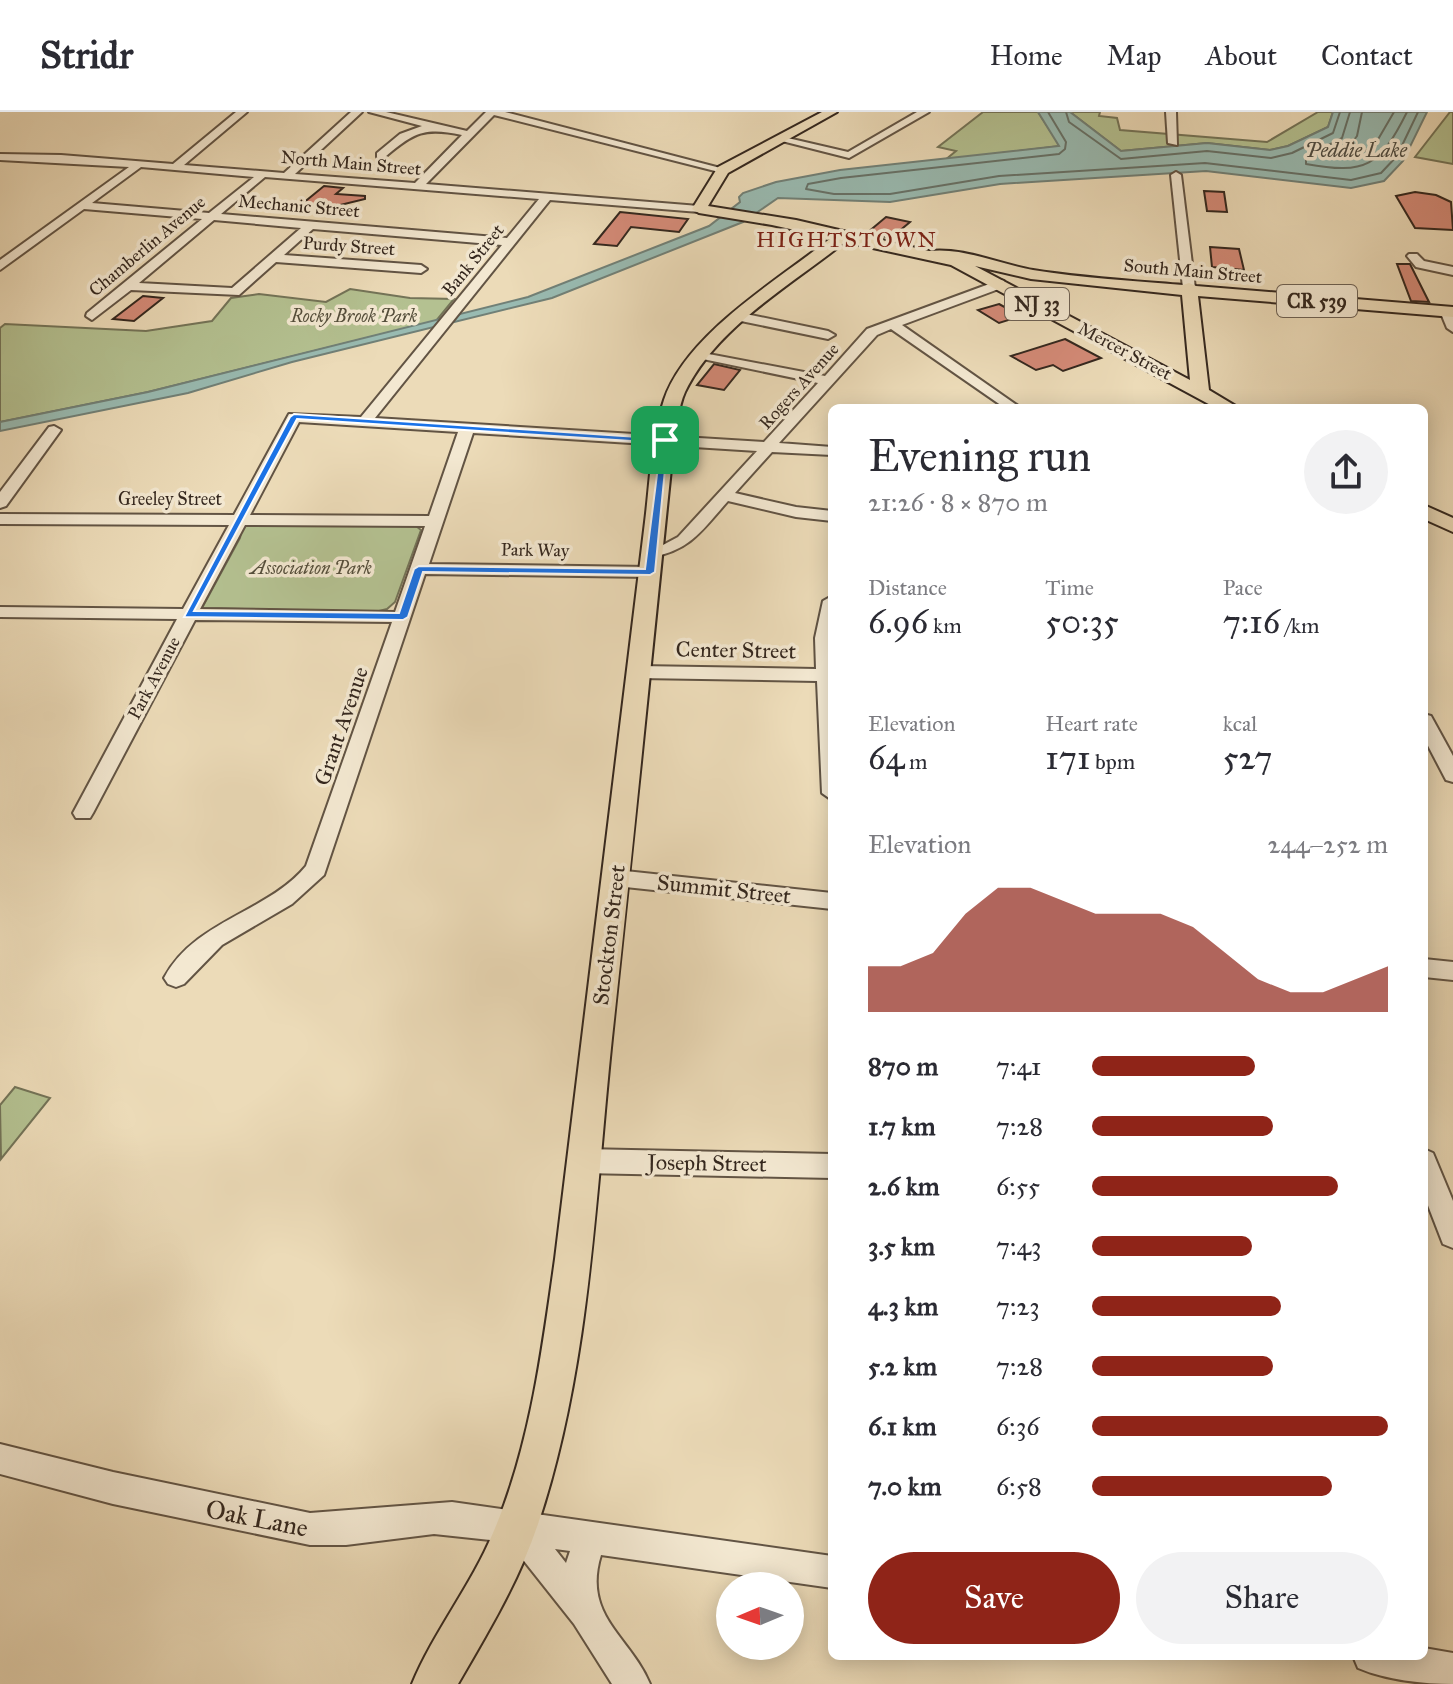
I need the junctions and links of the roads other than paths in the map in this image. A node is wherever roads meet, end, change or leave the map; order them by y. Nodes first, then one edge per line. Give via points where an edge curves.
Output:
1 (242, 112) edge
2 (357, 112) edge
3 (374, 112) edge
4 (493, 112) edge
5 (831, 112) edge
6 (924, 112) edge
7 (1171, 112) edge
8 (428, 127) junction
9 (469, 134) junction
10 (779, 139) junction
11 (1173, 143) dead end
12 (381, 155) dead end
13 (3, 159) edge
14 (139, 164) junction
15 (179, 164) junction
16 (723, 170) junction
17 (263, 174) junction
18 (1176, 175) dead end
19 (286, 176) junction
20 (417, 187) junction
21 (547, 197) junction
22 (83, 206) junction
23 (700, 206) junction
24 (209, 216) junction
25 (311, 225) junction
26 (843, 236) junction
27 (511, 242) junction
28 (932, 255) junction
29 (1413, 256) dead end
30 (275, 258) junction
31 (0, 266) edge
32 (421, 269) dead end
33 (1453, 271) edge
34 (1000, 284) junction
35 (128, 286) junction
36 (1189, 290) junction
37 (1449, 311) edge
38 (92, 316) dead end
39 (741, 317) junction
40 (892, 324) junction
41 (1453, 328) edge
42 (828, 335) dead end
43 (703, 355) junction
44 (828, 381) junction
45 (1200, 391) junction
46 (1008, 404) edge
47 (1223, 404) edge
48 (365, 421) junction
49 (467, 428) junction
50 (54, 430) dead end
51 (665, 440) junction
52 (768, 447) junction
53 (828, 451) edge
54 (724, 495) junction
55 (0, 503) edge
56 (1428, 513) edge
57 (828, 516) edge
58 (0, 519) edge
59 (238, 520) junction
60 (436, 521) junction
61 (1453, 526) edge
62 (651, 562) junction
63 (419, 569) junction
64 (0, 612) edge
65 (187, 614) junction
66 (403, 617) junction
67 (828, 620) edge
68 (828, 668) edge
69 (639, 672) junction
70 (828, 675) edge
71 (1428, 728) edge
72 (1453, 775) edge
73 (83, 813) dead end
74 (616, 878) junction
75 (828, 901) edge
76 (1428, 968) edge
77 (1453, 971) edge
78 (176, 978) dead end
79 (583, 1161) junction
80 (828, 1166) edge
81 (1428, 1171) edge
82 (1453, 1235) edge
83 (0, 1459) edge
84 (517, 1527) junction
85 (591, 1539) junction
86 (828, 1571) edge
87 (590, 1621) junction
88 (1394, 1660) edge
89 (1453, 1670) edge
90 (434, 1684) edge
91 (633, 1684) edge

1 - 15 street
2 - 19 street
3 - 8 street
4 - 9 street
4 - 16 street
5 - 10 main road
6 - 10 street via 849,155
7 - 11 street
8 - 9 street
8 - 12 street via 403,136
9 - 20 street
10 - 16 main road
13 - 14 street, North Main Street
14 - 15 street, North Main Street
14 - 22 street
15 - 17 street, North Main Street
16 - 23 main road
17 - 19 street, North Main Street
17 - 24 street, Chamberlin Avenue
18 - 36 street
19 - 20 street, North Main Street
20 - 21 street, North Main Street
21 - 23 street, North Main Street
21 - 27 street, Bank Street
22 - 24 street, Mechanic Street
22 - 31 street
23 - 26 main road, NJ 33
24 - 25 street, Mechanic Street
24 - 35 street, Chamberlin Avenue
25 - 27 street, Mechanic Street
25 - 30 street
26 - 28 main road, NJ 33
26 - 39 main road, Stockton Street
27 - 48 street, Bank Street
28 - 34 main road, Mercer Street / NJ 33
28 - 36 main road, South Main Street / CR 539 via 1054,278
29 - 33 street via 1420,264
30 - 32 street, Purdy Street
30 - 35 street via 235,292
34 - 40 street, Rogers Avenue
34 - 45 main road, Mercer Street / NJ 33
35 - 38 street, Chamberlin Avenue
36 - 37 main road, South Main Street / CR 539
36 - 45 main road
37 - 41 street
39 - 42 street
39 - 43 main road, Stockton Street
40 - 44 street, Rogers Avenue via 872,332
40 - 46 street
43 - 44 street
43 - 51 main road, Stockton Street via 675,393
44 - 52 street, Rogers Avenue
45 - 47 main road, Mercer Street / NJ 33
48 - 49 street
48 - 59 street, Park Avenue via 294,417
49 - 51 street
49 - 60 street, Grant Avenue
50 - 55 street
51 - 52 street
51 - 62 main road, Stockton Street
52 - 53 street
52 - 54 street, Rogers Avenue
54 - 57 street
54 - 62 street, Rogers Avenue via 684,540
56 - 61 main road
58 - 59 street, Greeley Street
59 - 60 street, Greeley Street
59 - 65 street, Park Avenue
60 - 63 street, Grant Avenue
62 - 63 street, Park Way
62 - 69 main road, Stockton Street
63 - 66 street, Grant Avenue
64 - 65 street
65 - 66 street
65 - 73 street, Park Avenue
66 - 78 street, Grant Avenue via 316,869 292,895 221,933
67 - 68 street
69 - 70 street, Center Street
69 - 74 main road, Stockton Street
71 - 72 street
74 - 75 street, Summit Street
74 - 79 main road, Stockton Street
76 - 77 street
79 - 80 street, Joseph Street
79 - 84 main road, Stockton Street via 551,1394
81 - 82 street
83 - 84 street, Oak Lane via 310,1529 340,1532 423,1516
84 - 85 street, Oak Lane
84 - 87 street
84 - 90 main road, Stockton Street
85 - 86 street, Oak Lane
85 - 87 street via 579,1576
87 - 91 street
88 - 89 street

